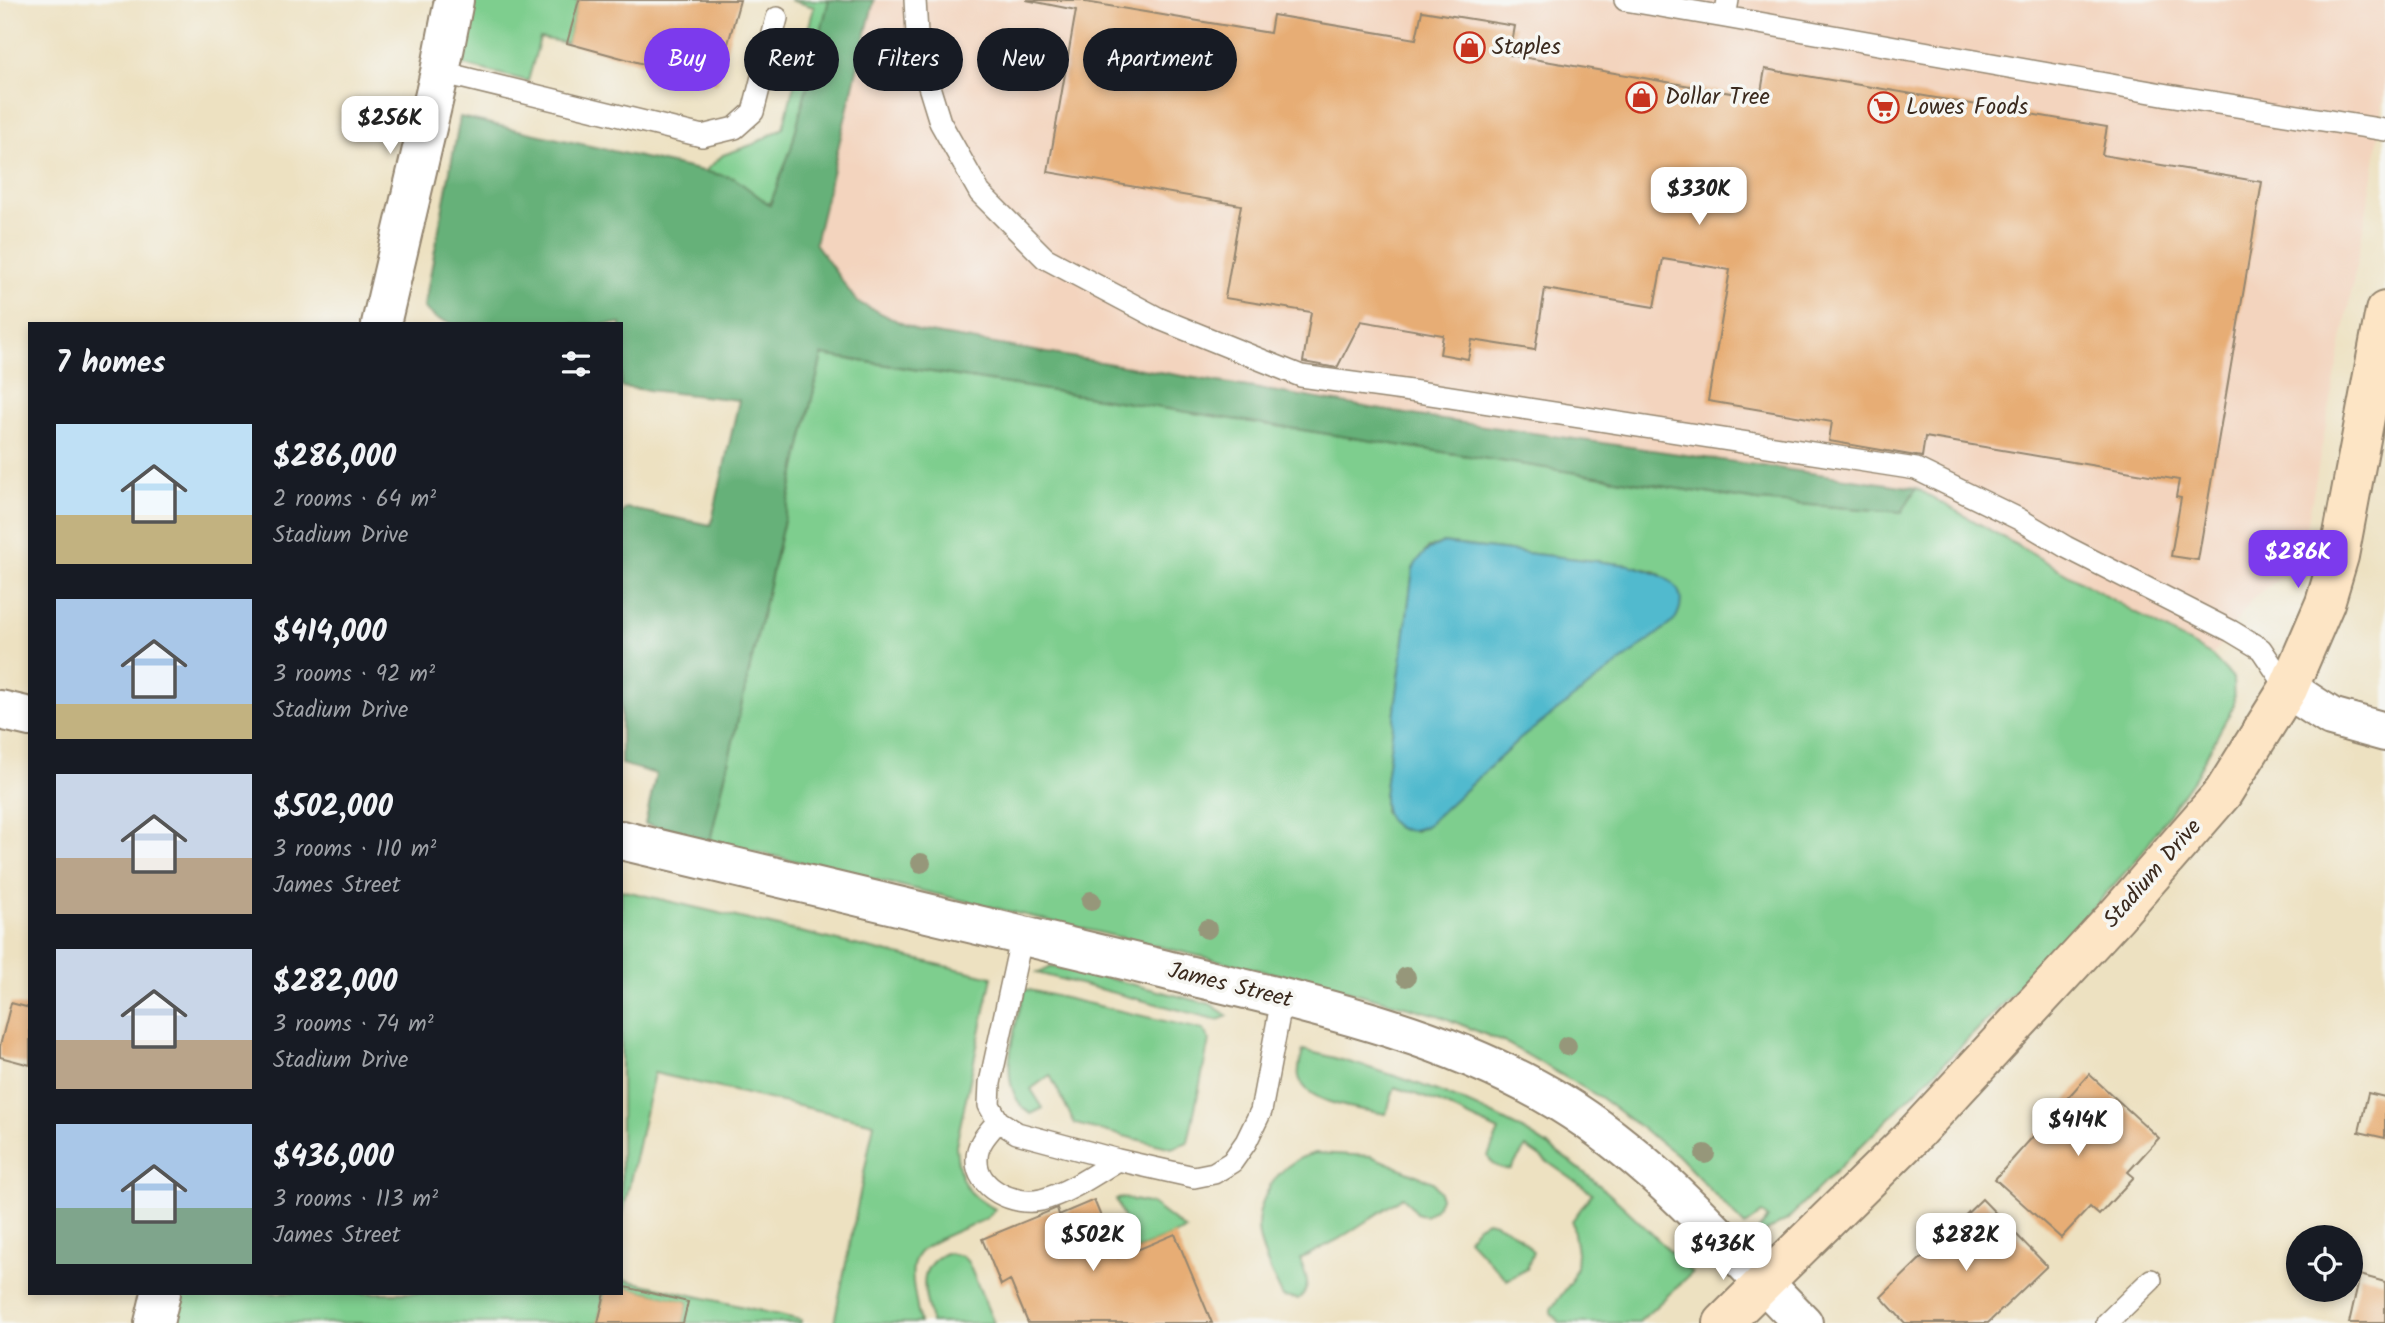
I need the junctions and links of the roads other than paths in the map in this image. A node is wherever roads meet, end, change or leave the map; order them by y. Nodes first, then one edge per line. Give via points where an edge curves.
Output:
1 (454, 0) edge
2 (915, 0) edge
3 (1625, 0) edge
4 (1726, 9) edge
5 (777, 18) dead end
6 (440, 72) junction
7 (2385, 130) edge
8 (2385, 311) edge
9 (381, 322) edge
10 (2373, 443) edge
11 (2288, 689) junction
12 (0, 710) edge
13 (28, 717) edge
14 (2385, 732) edge
15 (623, 840) edge
16 (1023, 935) junction
17 (1282, 999) junction
18 (998, 1121) junction
19 (1118, 1160) junction
20 (2151, 1280) dead end
21 (1764, 1283) junction
22 (161, 1295) edge
23 (154, 1323) edge
24 (1723, 1323) edge
25 (1803, 1323) edge
26 (2106, 1323) edge

1 - 6 street
2 - 11 lane via 918,51 940,122 980,192 1045,258 1160,319 1301,376 1916,469 2231,631 2261,649
3 - 4 lane
4 - 7 lane via 2168,95
5 - 6 lane via 752,112 735,128 702,136
6 - 9 street
8 - 10 street, Stadium Drive
10 - 11 street, Stadium Drive via 2315,628
11 - 14 street via 2331,717
11 - 21 street, Stadium Drive via 2223,793 2171,855 1909,1140
12 - 13 street
15 - 16 street, James Street
16 - 17 street, James Street
16 - 18 lane via 990,1083 989,1105
17 - 19 lane via 1261,1111 1232,1162 1214,1173 1194,1177
17 - 21 street, James Street via 1428,1039 1497,1068 1563,1104 1643,1163
18 - 19 lane via 1017,1133
18 - 19 lane via 981,1142 979,1170 987,1184 1014,1200 1042,1200
20 - 26 lane
21 - 24 street, Stadium Drive
21 - 25 street, James Street
22 - 23 street

